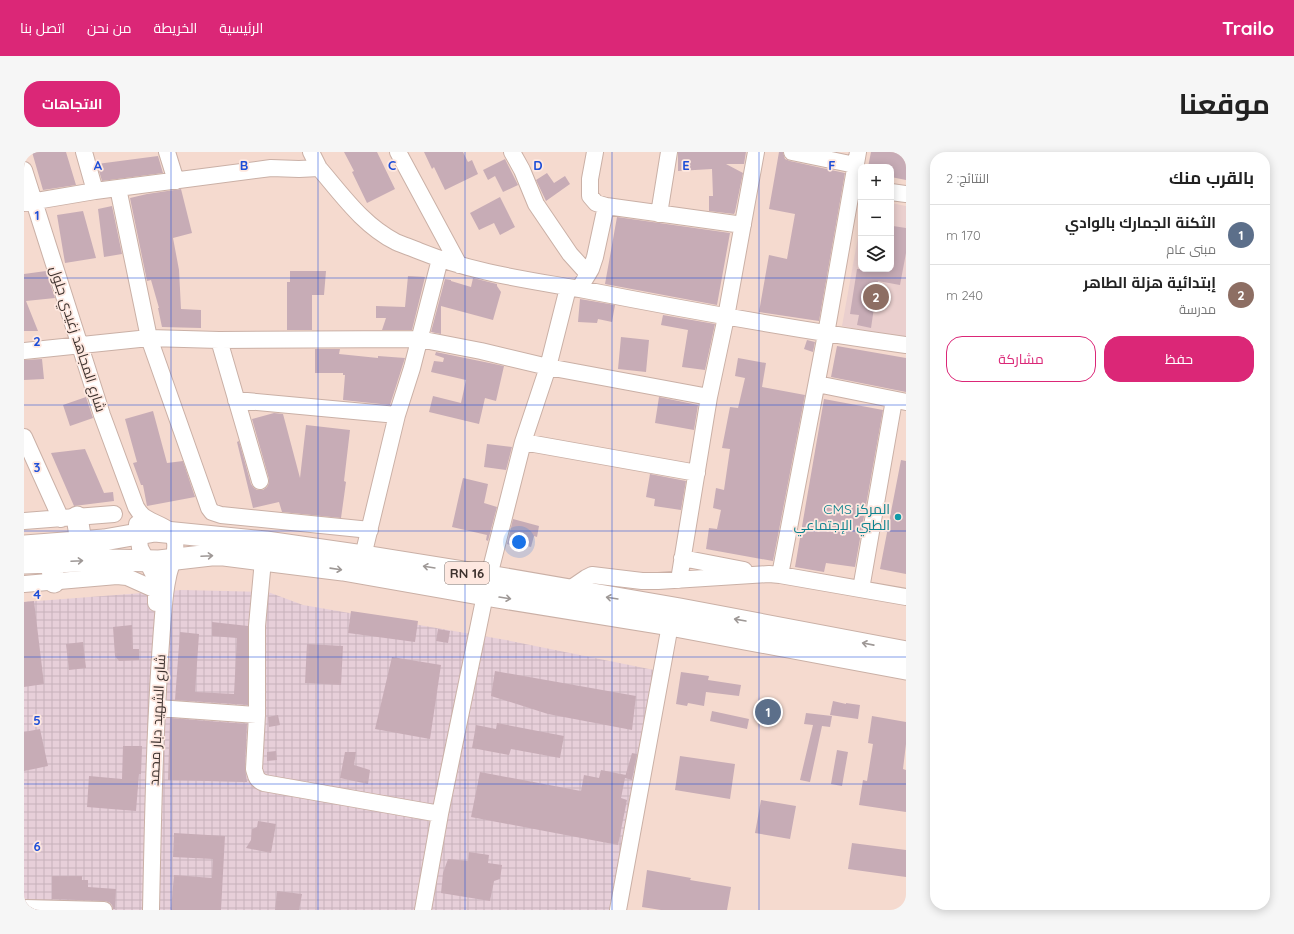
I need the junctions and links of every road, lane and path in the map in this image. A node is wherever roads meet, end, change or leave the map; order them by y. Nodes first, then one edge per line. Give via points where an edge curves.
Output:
1 (84, 152) edge
2 (168, 152) edge
3 (311, 152) edge
4 (398, 152) edge
5 (512, 152) edge
6 (595, 152) edge
7 (670, 152) edge
8 (756, 152) edge
9 (792, 152) edge
10 (856, 158) edge
11 (319, 168) junction
12 (24, 170) edge
13 (176, 181) junction
14 (856, 186) edge
15 (118, 188) junction
16 (95, 190) junction
17 (894, 192) edge
18 (906, 194) edge
19 (29, 202) edge
20 (606, 206) junction
21 (659, 214) junction
22 (743, 225) junction
23 (440, 259) junction
24 (459, 265) junction
25 (588, 274) junction
26 (573, 289) junction
27 (726, 317) junction
28 (826, 334) junction
29 (149, 338) junction
30 (419, 339) junction
31 (219, 340) junction
32 (80, 345) junction
33 (906, 345) edge
34 (24, 351) edge
35 (548, 367) junction
36 (817, 384) junction
37 (709, 397) junction
38 (236, 400) junction
39 (900, 401) edge
40 (397, 415) junction
41 (24, 437) edge
42 (522, 442) junction
43 (697, 473) junction
44 (260, 481) dead end
45 (136, 507) junction
46 (114, 514) dead end
47 (69, 518) junction
48 (24, 521) edge
49 (370, 530) junction
50 (171, 532) junction
51 (138, 534) junction
52 (81, 542) junction
53 (24, 546) edge
54 (363, 556) junction
55 (682, 558) junction
56 (173, 560) junction
57 (263, 560) junction
58 (147, 561) junction
59 (24, 563) edge
60 (53, 572) junction
61 (775, 575) junction
62 (679, 580) junction
63 (24, 584) edge
64 (487, 586) junction
65 (861, 589) junction
66 (156, 590) junction
67 (567, 591) junction
68 (906, 597) edge
69 (670, 625) junction
70 (906, 652) edge
71 (156, 653) junction
72 (906, 669) edge
73 (158, 708) junction
74 (257, 715) junction
75 (440, 814) junction
76 (24, 908) edge
77 (44, 909) edge
78 (104, 910) edge
79 (144, 910) edge
80 (151, 910) edge
81 (423, 910) edge
82 (618, 910) edge

1 - 16 street
2 - 13 street
3 - 11 street
4 - 24 street
5 - 25 street via 536,204 570,254
6 - 20 street via 590,196 596,203
7 - 21 street
8 - 22 street
9 - 10 street
10 - 14 street
11 - 13 street via 271,168
11 - 23 street via 351,207 373,228 397,242
12 - 19 street, شارع المجاهد زغيدي جلول
13 - 15 street
14 - 28 street
15 - 16 street
15 - 29 street
16 - 19 street
17 - 18 street
19 - 32 street, شارع المجاهد زغيدي جلول
20 - 21 street
20 - 25 street via 595,257
21 - 22 street
22 - 27 street
23 - 24 street
23 - 30 street
24 - 26 street
25 - 26 street
26 - 27 street
26 - 35 street
27 - 28 street
27 - 37 street
28 - 33 street
28 - 36 street
29 - 31 street
29 - 32 street
29 - 49 street via 208,508 212,512
30 - 31 street
30 - 35 street via 481,350
30 - 40 street
31 - 38 street
32 - 34 street
32 - 45 street, شارع المجاهد زغيدي جلول via 102,415
35 - 37 street
35 - 42 street
36 - 39 street
36 - 61 street
37 - 43 street
38 - 40 street
38 - 44 street
39 - 65 street
40 - 49 street
41 - 47 street
42 - 43 street
42 - 64 street
43 - 55 street
45 - 50 street, شارع المجاهد زغيدي جلول via 144,517
45 - 51 street, شارع المجاهد زغيدي جلول
46 - 47 street
47 - 48 street
47 - 52 main road
49 - 54 street
50 - 51 main road, RN 16
50 - 54 main road, RN 16
50 - 56 street, شارع الشهيد دبار محمد via 175,543
51 - 52 main road, RN 16
51 - 58 street, شارع الشهيد دبار محمد via 140,548
52 - 53 main road, RN 16
64 -> 54 main road, RN 16
55 - 61 street
55 - 62 street
56 -> 57 main road, RN 16 via 224,555
56 - 58 main road, RN 16
56 - 71 street, شارع الشهيد دبار محمد via 168,574
57 -> 64 main road, RN 16
57 - 74 street via 257,626
60 -> 58 main road, RN 16 via 118,559
58 - 66 street, شارع الشهيد دبار محمد via 154,575
59 - 60 main road, RN 16
60 - 63 street
60 - 66 street via 127,577
61 - 62 street
61 - 65 street
62 - 67 street via 642,581 592,575
64 - 67 main road, RN 16
64 -> 69 main road, RN 16
64 - 75 street
65 - 68 street
66 - 71 street, شارع الشهيد دبار محمد
70 -> 67 main road, RN 16 via 680,609
69 - 72 main road, RN 16
69 - 82 street
71 - 73 street, شارع الشهيد دبار محمد
71 - 79 street, شارع الشهيد دبار محمد
73 - 74 street
73 - 80 street, شارع الشهيد دبار محمد
74 - 75 street via 254,769 259,781
75 - 81 street
76 - 77 street
77 - 78 street

